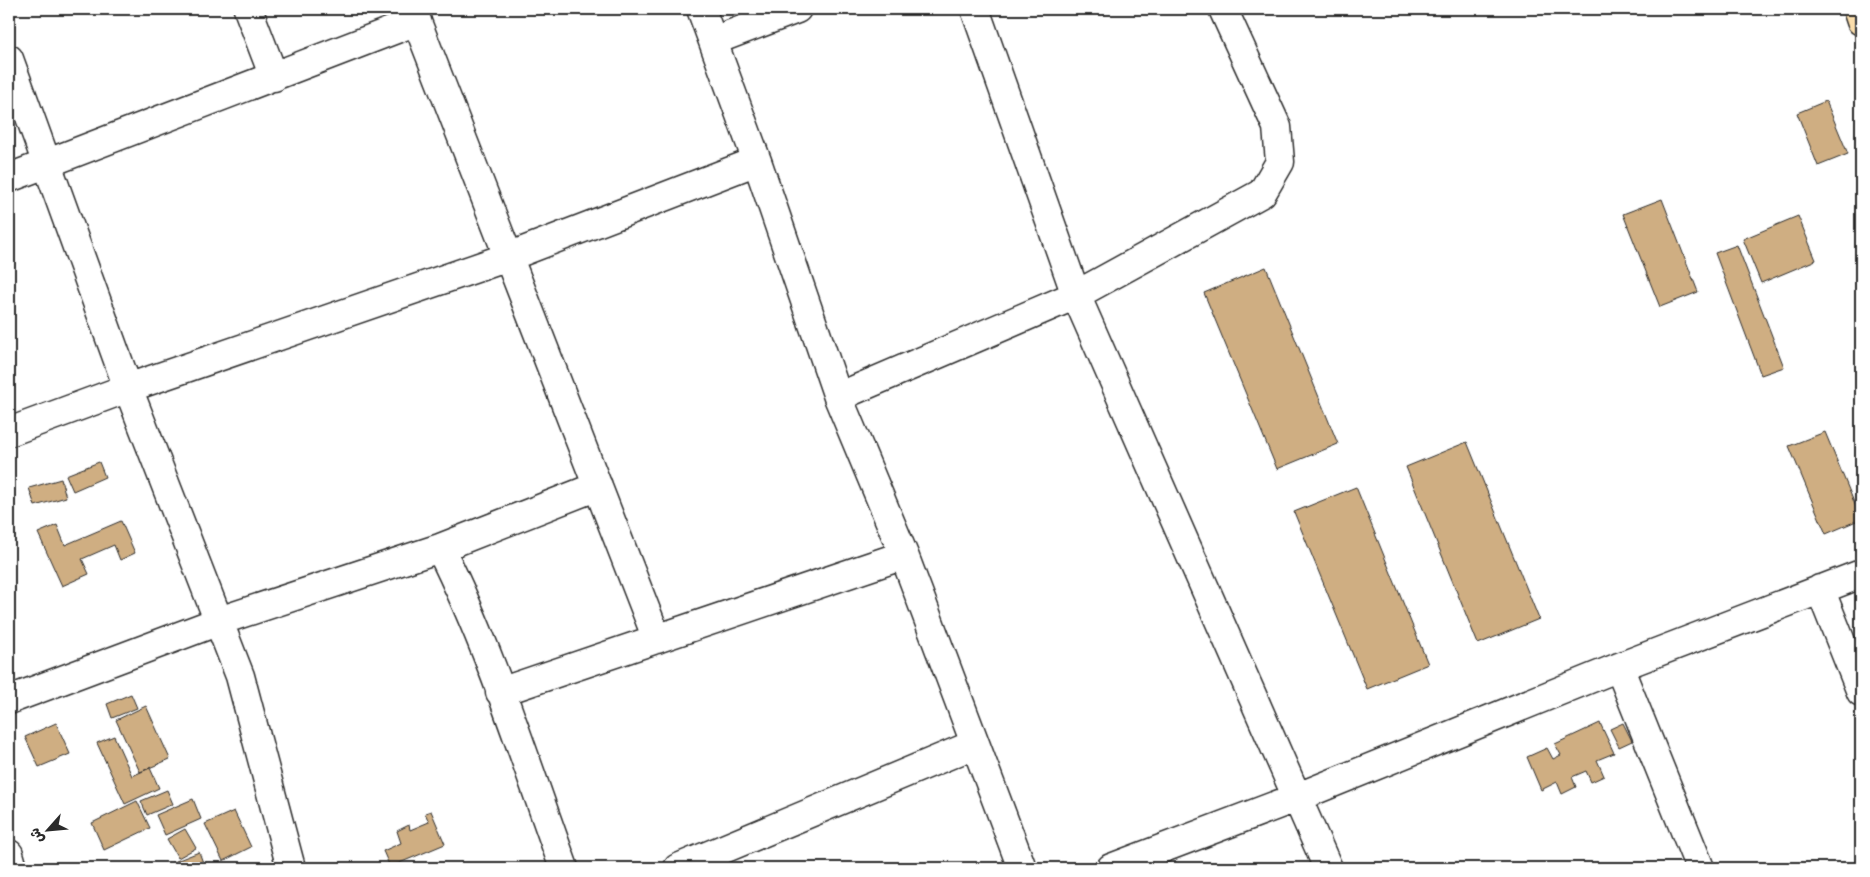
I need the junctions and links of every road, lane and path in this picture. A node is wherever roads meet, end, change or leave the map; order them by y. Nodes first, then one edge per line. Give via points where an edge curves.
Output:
1 (248, 9) edge
2 (701, 9) edge
3 (798, 9) edge
4 (975, 9) edge
5 (1223, 9) edge
6 (1856, 9) edge
7 (415, 15) edge
8 (1861, 20) edge
9 (713, 41) junction
10 (9, 59) edge
11 (274, 77) junction
12 (757, 161) junction
13 (48, 164) junction
14 (9, 178) edge
15 (508, 257) junction
16 (1076, 295) junction
17 (128, 388) junction
18 (838, 397) junction
19 (9, 432) edge
20 (598, 486) junction
21 (440, 548) junction
22 (904, 555) junction
23 (1861, 574) edge
24 (1820, 589) junction
25 (219, 621) junction
26 (657, 639) junction
27 (1619, 667) junction
28 (500, 692) junction
29 (1861, 692) edge
30 (9, 700) edge
31 (975, 744) junction
32 (1298, 797) junction
33 (9, 854) edge
34 (13, 868) edge
35 (290, 868) edge
36 (564, 868) edge
37 (678, 868) edge
38 (1022, 868) edge
39 (1111, 868) edge
40 (1328, 868) edge
41 (1700, 868) edge

1 - 11 street
2 - 9 street
3 - 9 street
4 - 16 street
5 - 16 street via 1277,127 1280,162 1262,193
6 - 8 highway
7 - 11 street
7 - 15 street
9 - 12 street
10 - 13 street
11 - 13 street
12 - 15 street
12 - 18 street
13 - 14 street
13 - 17 street
15 - 17 street
15 - 20 street
16 - 18 street
16 - 32 street
17 - 19 street
17 - 25 street
18 - 22 street
20 - 21 street
20 - 26 street
21 - 25 street
21 - 28 street
22 - 26 street
22 - 31 street
23 - 24 street
24 - 27 street
24 - 29 street
25 - 30 street
25 - 35 street via 240,676
26 - 28 street
27 - 32 street
27 - 41 street
28 - 36 street
31 - 37 street
31 - 38 street
32 - 39 street
32 - 40 street
33 - 34 street

